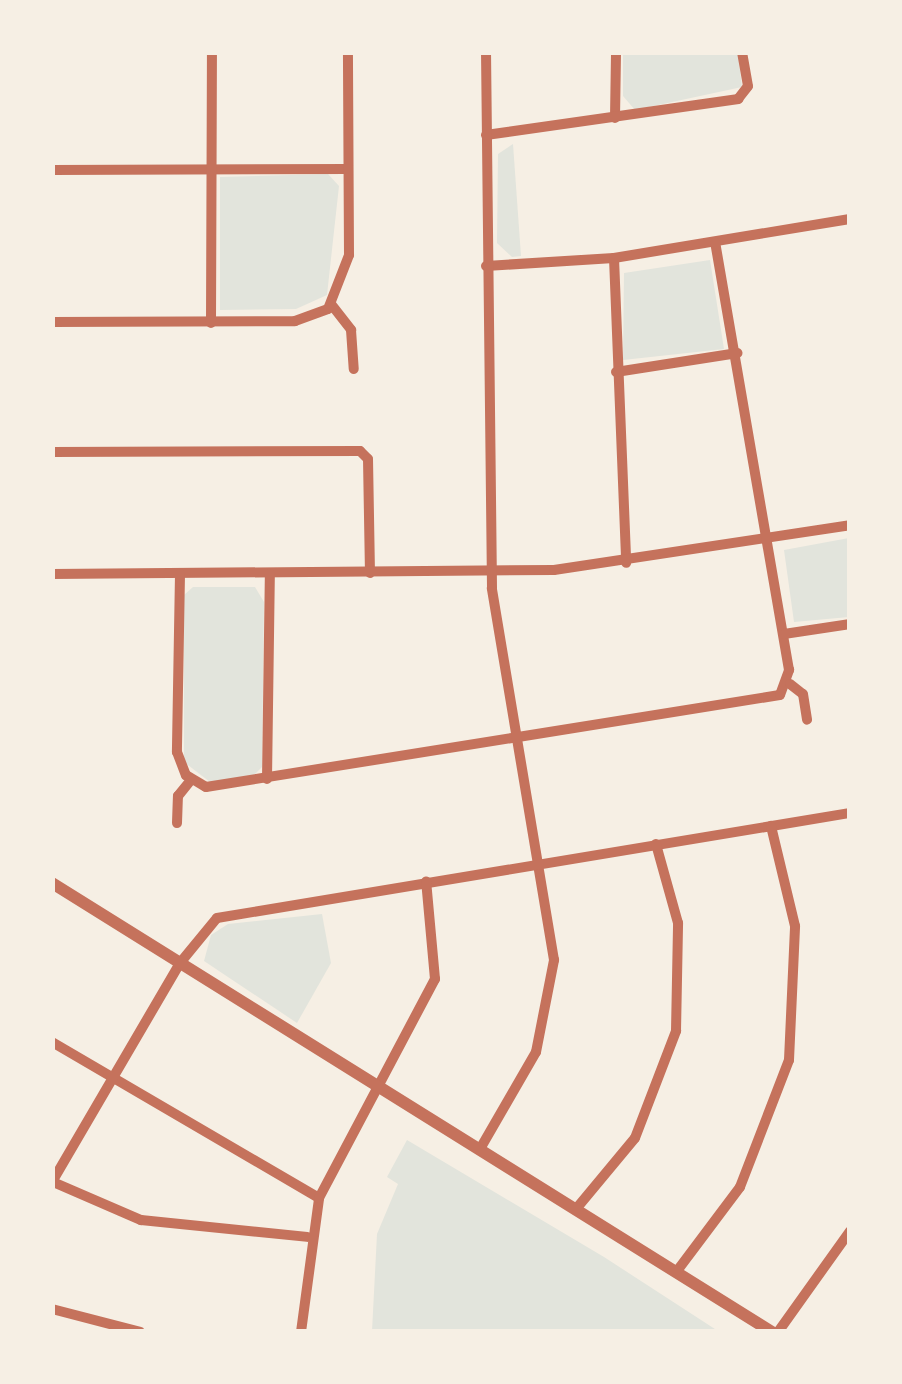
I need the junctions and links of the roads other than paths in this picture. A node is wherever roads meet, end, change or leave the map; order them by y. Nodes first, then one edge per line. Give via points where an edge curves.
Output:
1 (212, 52) edge
2 (348, 52) edge
3 (486, 52) edge
4 (616, 52) edge
5 (742, 52) edge
6 (616, 118) junction
7 (486, 136) junction
8 (211, 169) junction
9 (348, 169) junction
10 (52, 170) edge
11 (850, 219) edge
12 (716, 242) junction
13 (614, 258) junction
14 (486, 266) junction
15 (331, 304) junction
16 (52, 322) edge
17 (211, 323) junction
18 (738, 353) junction
19 (354, 369) dead end
20 (616, 372) junction
21 (52, 452) edge
22 (850, 525) edge
23 (767, 538) junction
24 (626, 563) junction
25 (491, 573) junction
26 (52, 574) edge
27 (180, 574) junction
28 (270, 574) junction
29 (370, 574) junction
30 (850, 624) edge
31 (784, 634) junction
32 (790, 684) junction
33 (807, 720) dead end
34 (513, 740) junction
35 (267, 779) junction
36 (191, 780) junction
37 (850, 813) edge
38 (178, 822) dead end
39 (771, 826) junction
40 (656, 844) junction
41 (538, 864) junction
42 (426, 881) junction
43 (52, 883) edge
44 (180, 964) junction
45 (52, 1042) edge
46 (112, 1081) junction
47 (380, 1087) junction
48 (480, 1149) junction
49 (53, 1182) edge
50 (319, 1198) junction
51 (576, 1209) junction
52 (849, 1231) edge
53 (308, 1237) junction
54 (677, 1272) junction
55 (52, 1309) edge
56 (140, 1332) edge
57 (301, 1332) edge
58 (775, 1332) edge

1 - 8 street
2 - 9 street
3 - 7 street
4 - 6 street
5 - 6 street via 748,86 738,99
6 - 7 street
7 - 14 street
8 - 9 street
8 - 10 street
8 - 17 street
9 - 15 street via 347,274
11 - 12 street
12 - 13 street
12 - 18 street
13 - 14 street
13 - 20 street
14 - 25 street
15 - 17 street via 295,322
15 - 19 street via 351,330
16 - 17 street
18 - 20 street
18 - 23 street
20 - 24 street
21 - 29 street via 365,454
22 - 23 street
23 - 24 street
23 - 31 street
24 - 25 street
25 - 29 street
25 - 34 street
26 - 27 street
27 - 28 street
27 - 36 street via 177,752
28 - 29 street
28 - 35 street
30 - 31 street
31 - 32 street
32 - 33 street via 803,694
32 - 34 street via 765,700
34 - 35 street
34 - 41 street
35 - 36 street via 214,787
36 - 38 street via 178,796
37 - 39 street
39 - 40 street
39 - 54 street via 795,926 789,1060 740,1187
40 - 41 street
40 - 51 street via 678,923 676,1031 642,1125
41 - 42 street
41 - 48 street via 552,940 548,1014 526,1075
42 - 44 street via 228,914 204,928
42 - 47 street via 435,978
43 - 44 street
44 - 46 street
44 - 47 street
45 - 46 street
46 - 49 street
46 - 50 street
47 - 48 street
47 - 50 street
48 - 51 street
49 - 53 street via 141,1220
50 - 53 street
51 - 54 street
52 - 58 street
53 - 57 street
54 - 58 street
55 - 56 street

